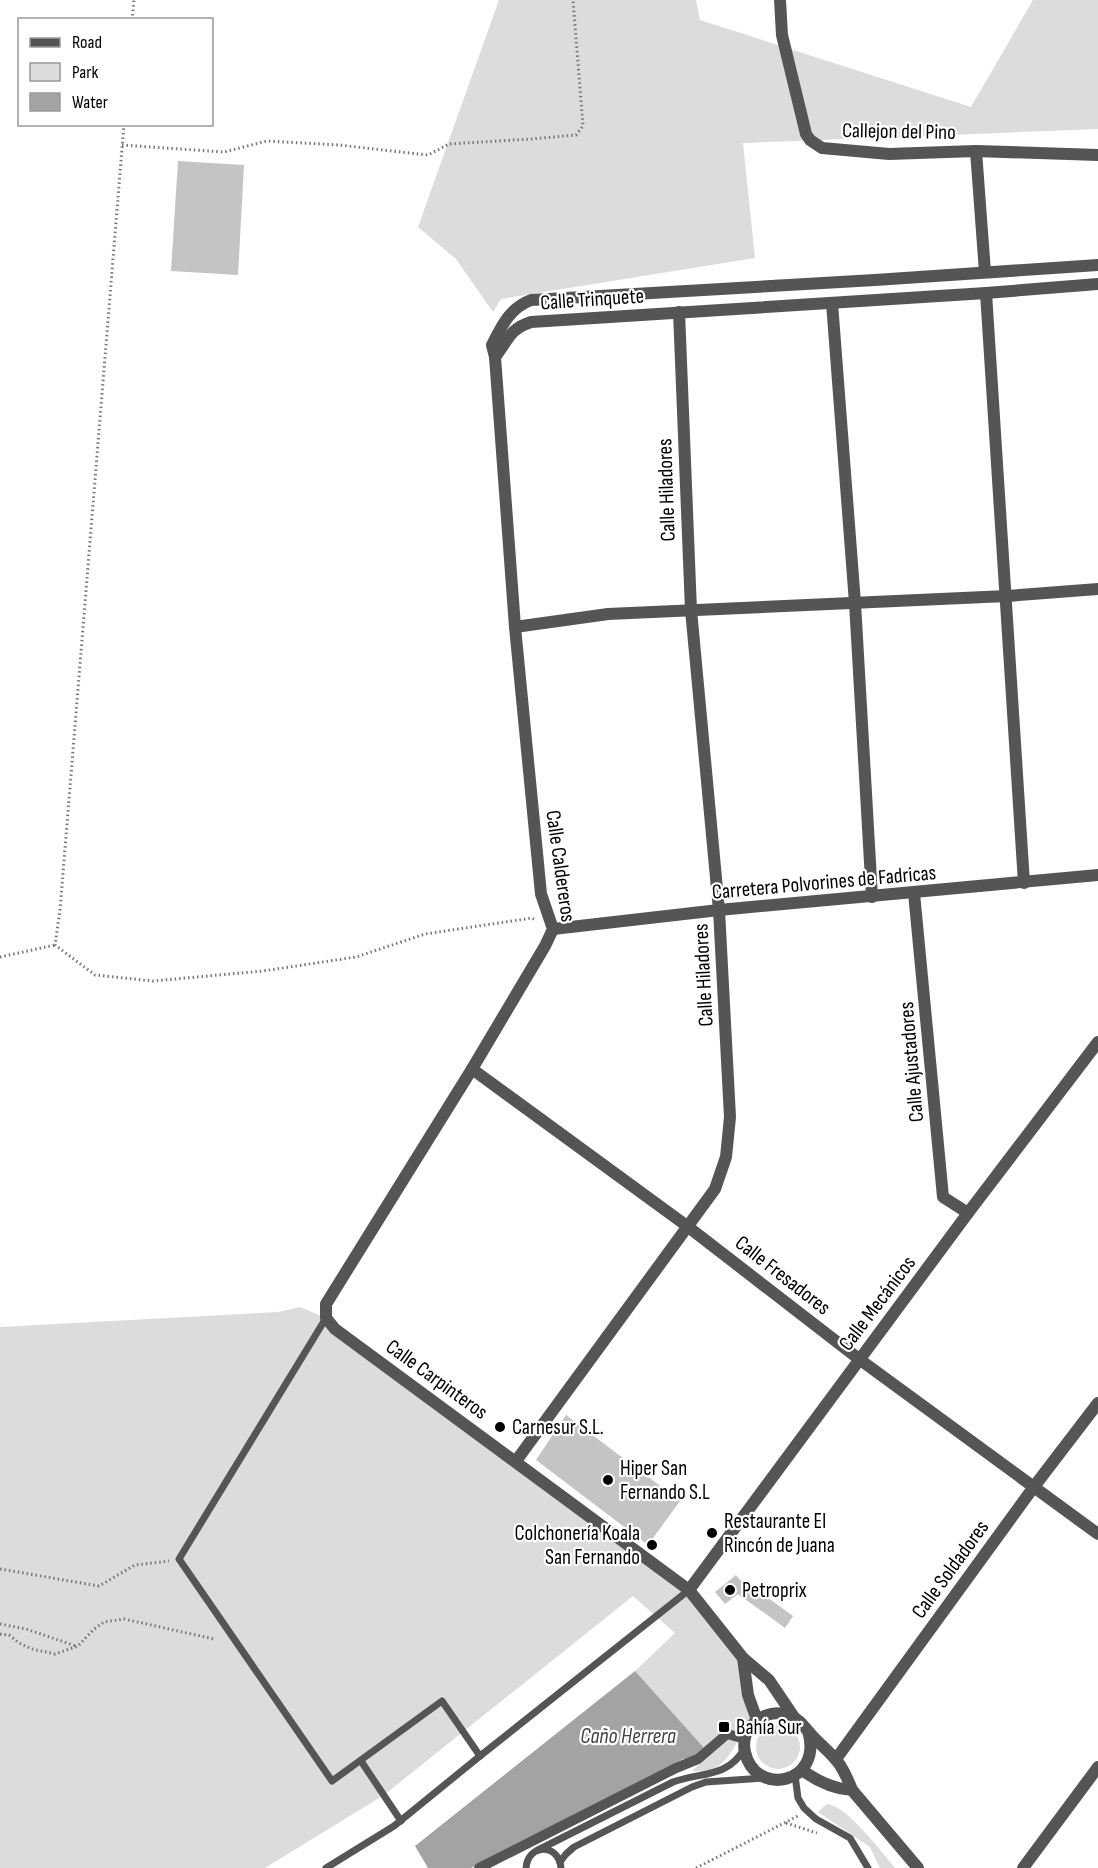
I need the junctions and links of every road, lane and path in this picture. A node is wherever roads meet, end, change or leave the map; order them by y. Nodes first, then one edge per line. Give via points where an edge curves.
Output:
1 (134, 0) edge
2 (573, 0) edge
3 (780, 0) edge
4 (132, 18) edge
5 (124, 126) edge
6 (122, 145) junction
7 (976, 152) junction
8 (1098, 155) edge
9 (1098, 265) edge
10 (985, 272) junction
11 (1098, 284) edge
12 (986, 293) junction
13 (832, 303) junction
14 (679, 312) junction
15 (495, 357) junction
16 (1098, 589) edge
17 (1007, 596) junction
18 (855, 603) junction
19 (691, 610) junction
20 (516, 627) junction
21 (1098, 875) edge
22 (1024, 883) junction
23 (914, 893) junction
24 (872, 897) junction
25 (719, 910) junction
26 (553, 929) junction
27 (55, 945) junction
28 (0, 957) edge
29 (1098, 1042) edge
30 (472, 1069) junction
31 (968, 1213) junction
32 (687, 1226) junction
33 (326, 1318) junction
34 (859, 1359) junction
35 (1098, 1403) edge
36 (516, 1461) junction
37 (1033, 1488) junction
38 (1098, 1534) edge
39 (179, 1559) junction
40 (0, 1569) edge
41 (689, 1590) junction
42 (0, 1624) edge
43 (0, 1634) edge
44 (214, 1639) dead end
45 (78, 1646) junction
46 (743, 1658) junction
47 (794, 1717) junction
48 (757, 1720) junction
49 (808, 1731) junction
50 (744, 1744) junction
51 (480, 1756) junction
52 (836, 1759) junction
53 (361, 1761) junction
54 (1098, 1767) edge
55 (798, 1773) junction
56 (766, 1778) junction
57 (852, 1790) junction
58 (401, 1821) junction
59 (784, 1823) dead end
60 (538, 1850) junction
61 (561, 1865) edge
62 (326, 1868) edge
63 (479, 1868) edge
64 (526, 1868) edge
65 (696, 1868) edge
66 (868, 1868) edge
67 (918, 1868) edge
68 (1023, 1868) edge

1 - 4 path
2 - 6 path via 583,126 576,135 449,144 428,155 267,141 224,152
3 - 7 street, Callejon del Pino via 782,35 806,134 815,145 889,154
5 - 6 path
6 - 27 path
7 - 8 street, Callejon del Pino
7 - 10 street
9 - 10 street, Calle Trinquete
10 - 15 street, Calle Trinquete via 531,300 512,311 502,326 492,345
11 - 12 street, Calle Trinquete
12 - 13 street, Calle Trinquete
12 - 17 street
13 - 14 street, Calle Trinquete
13 - 18 street
14 - 15 street, Calle Trinquete via 531,322 511,332
14 - 19 street, Calle Hiladores
15 - 20 street, Calle Caldereros
16 - 17 street
17 - 18 street
17 - 22 street
18 - 19 street
18 - 24 street
19 - 20 street via 608,614
19 - 25 street, Calle Hiladores
20 - 26 street, Calle Caldereros via 542,897
21 - 22 street, Carretera Polvorines de Fadricas
22 - 23 street, Carretera Polvorines de Fadricas
23 - 24 street, Carretera Polvorines de Fadricas
23 - 31 street, Calle Ajustadores via 943,1197
24 - 25 street, Carretera Polvorines de Fadricas
25 - 26 street, Carretera Polvorines de Fadricas
25 - 32 street, Calle Hiladores via 730,1117 726,1157 715,1188
26 - 27 path via 532,918 425,934 356,957 153,981 95,975
26 - 30 street, Calle Caldereros
27 - 28 path
29 - 31 street, Calle Mecánicos
30 - 32 street, Calle Fresadores
30 - 33 street, Calle Caldereros via 326,1304
31 - 34 street, Calle Mecánicos
32 - 34 street, Calle Fresadores
32 - 36 street, Calle Hiladores
33 - 36 street, Calle Carpinteros via 335,1329
33 - 39 lane
34 - 37 street, Calle Fresadores
34 - 41 street, Calle Mecánicos
35 - 37 street, Calle Soldadores
36 - 41 street, Calle Carpinteros
37 - 38 street, Calle Fresadores
37 - 52 street, Calle Soldadores
39 - 40 path via 135,1565 99,1586
39 - 53 lane via 332,1781
41 - 46 street, Calle Carpinteros
41 - 51 lane
42 - 45 path
43 - 45 path via 32,1649 55,1654
44 - 45 path via 124,1619 104,1622
46 - 47 street via 769,1680
46 - 48 street via 748,1695
47 - 48 street via 775,1713
47 - 49 street
48 - 50 street via 749,1728
49 - 52 street
49 - 55 street via 808,1761
50 - 56 street via 747,1762
50 - 60 lane via 739,1759 727,1767 673,1782
50 - 63 street via 727,1734 698,1759
51 - 53 lane via 442,1701
51 - 58 lane
52 - 57 street
53 - 58 lane
54 - 68 street
55 - 56 street via 787,1779
55 - 57 street
55 - 66 lane via 798,1798 804,1808 850,1838
56 - 61 lane via 706,1782 692,1787 574,1848
57 - 67 street
58 - 62 lane
59 - 65 path
60 - 61 lane via 554,1853
60 - 64 lane via 529,1857

